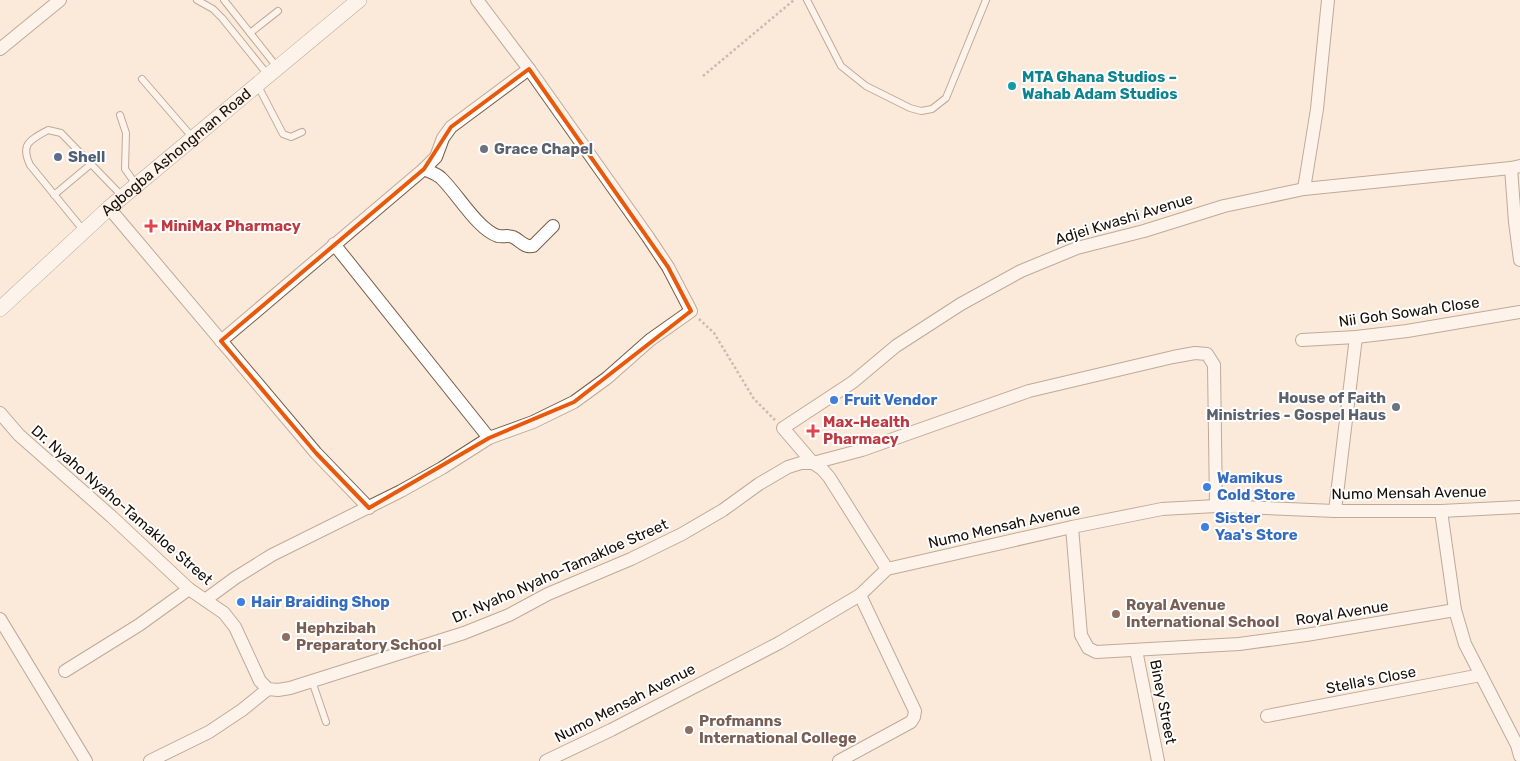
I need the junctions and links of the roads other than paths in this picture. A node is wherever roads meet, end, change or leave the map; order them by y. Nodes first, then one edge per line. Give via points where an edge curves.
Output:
1 (60, 0) edge
2 (198, 0) edge
3 (224, 0) edge
4 (359, 0) edge
5 (477, 0) edge
6 (807, 0) edge
7 (986, 0) edge
8 (1328, 0) edge
9 (278, 11) dead end
10 (250, 33) junction
11 (2, 45) edge
12 (529, 69) junction
13 (268, 76) junction
14 (142, 79) dead end
15 (120, 115) dead end
16 (302, 132) dead end
17 (194, 138) junction
18 (91, 164) junction
19 (1515, 167) edge
20 (424, 169) junction
21 (136, 186) junction
22 (1304, 189) junction
23 (54, 195) junction
24 (123, 197) junction
25 (109, 208) junction
26 (553, 226) dead end
27 (84, 232) junction
28 (334, 244) junction
29 (1520, 260) edge
30 (1, 306) edge
31 (1520, 312) edge
32 (1356, 337) junction
33 (1302, 340) dead end
34 (221, 341) junction
35 (0, 413) edge
36 (489, 438) junction
37 (813, 463) junction
38 (1216, 506) junction
39 (1520, 507) edge
40 (369, 508) junction
41 (1335, 510) junction
42 (1441, 510) junction
43 (1072, 527) junction
44 (887, 569) junction
45 (189, 589) junction
46 (860, 595) junction
47 (204, 600) junction
48 (1454, 610) junction
49 (0, 620) edge
50 (1136, 650) junction
51 (65, 671) dead end
52 (1481, 675) junction
53 (312, 681) junction
54 (268, 689) junction
55 (1267, 716) dead end
56 (326, 722) dead end
57 (1520, 756) edge
58 (86, 761) edge
59 (150, 761) edge
60 (546, 761) edge
61 (839, 761) edge
62 (1158, 761) edge

1 - 11 street
2 - 13 lane via 222,18
3 - 10 lane
4 - 13 street, Agbogba Ashongman Road
5 - 12 street
6 - 7 lane via 841,66 866,86 922,111 932,110 946,98
8 - 22 street via 1317,109
9 - 10 lane
10 - 13 lane
12 - 20 street via 451,127 436,157
12 - 36 street via 668,267 691,311 574,402
13 - 16 lane via 283,134 291,137
13 - 17 street, Agbogba Ashongman Road
14 - 17 lane
15 - 21 lane via 126,133 125,169
17 - 21 street, Agbogba Ashongman Road
18 - 23 lane
18 - 23 lane via 61,133 48,130 32,140 26,146 26,158
18 - 24 lane
19 - 22 street, Adjei Kwashi Avenue
19 - 29 street via 1515,222
20 - 26 street via 440,177 482,225 498,236 510,236 529,247
20 - 28 street
21 - 24 street, Agbogba Ashongman Road
22 - 37 street, Adjei Kwashi Avenue via 1224,206 1077,248 1021,271 961,304 896,346 853,382 783,428
23 - 27 lane
24 - 25 street, Agbogba Ashongman Road
25 - 27 street, Agbogba Ashongman Road
25 - 34 street
27 - 30 street, Agbogba Ashongman Road
28 - 34 street
28 - 36 street
31 - 32 street, Nii Goh Sowah Close via 1407,332
32 - 33 street, Nii Goh Sowah Close
32 - 41 street
34 - 40 street via 316,453
35 - 45 street, Dr. Nyaho Nyaho-Tamakloe Street via 19,435
36 - 40 street
37 - 38 street, Dr. Nyaho Nyaho-Tamakloe Street via 871,447 1029,391 1173,357 1207,354 1214,365
37 - 44 street via 829,477
37 - 53 street, Dr. Nyaho Nyaho-Tamakloe Street via 788,467 682,534 509,614 464,633
38 - 41 street, Numo Mensah Avenue
38 - 43 street, Numo Mensah Avenue via 1162,509
39 - 42 street, Numo Mensah Avenue
40 - 47 street via 272,555
41 - 42 street, Numo Mensah Avenue
42 - 48 street
43 - 44 street, Numo Mensah Avenue
43 - 50 street, Royal Avenue via 1081,635 1088,648 1096,652
44 - 46 street, Numo Mensah Avenue
45 - 47 street, Dr. Nyaho Nyaho-Tamakloe Street
45 - 51 street
46 - 60 street, Numo Mensah Avenue via 779,642
46 - 61 street via 915,711 911,722
47 - 54 street, Dr. Nyaho Nyaho-Tamakloe Street via 224,613 235,627 260,681
48 - 50 street, Royal Avenue via 1239,644
48 - 52 street via 1465,644
49 - 58 street
50 - 62 street, Biney Street
52 - 55 street, Stella's Close
52 - 57 street
53 - 54 street, Dr. Nyaho Nyaho-Tamakloe Street via 278,690
53 - 56 lane
54 - 59 street via 209,732

